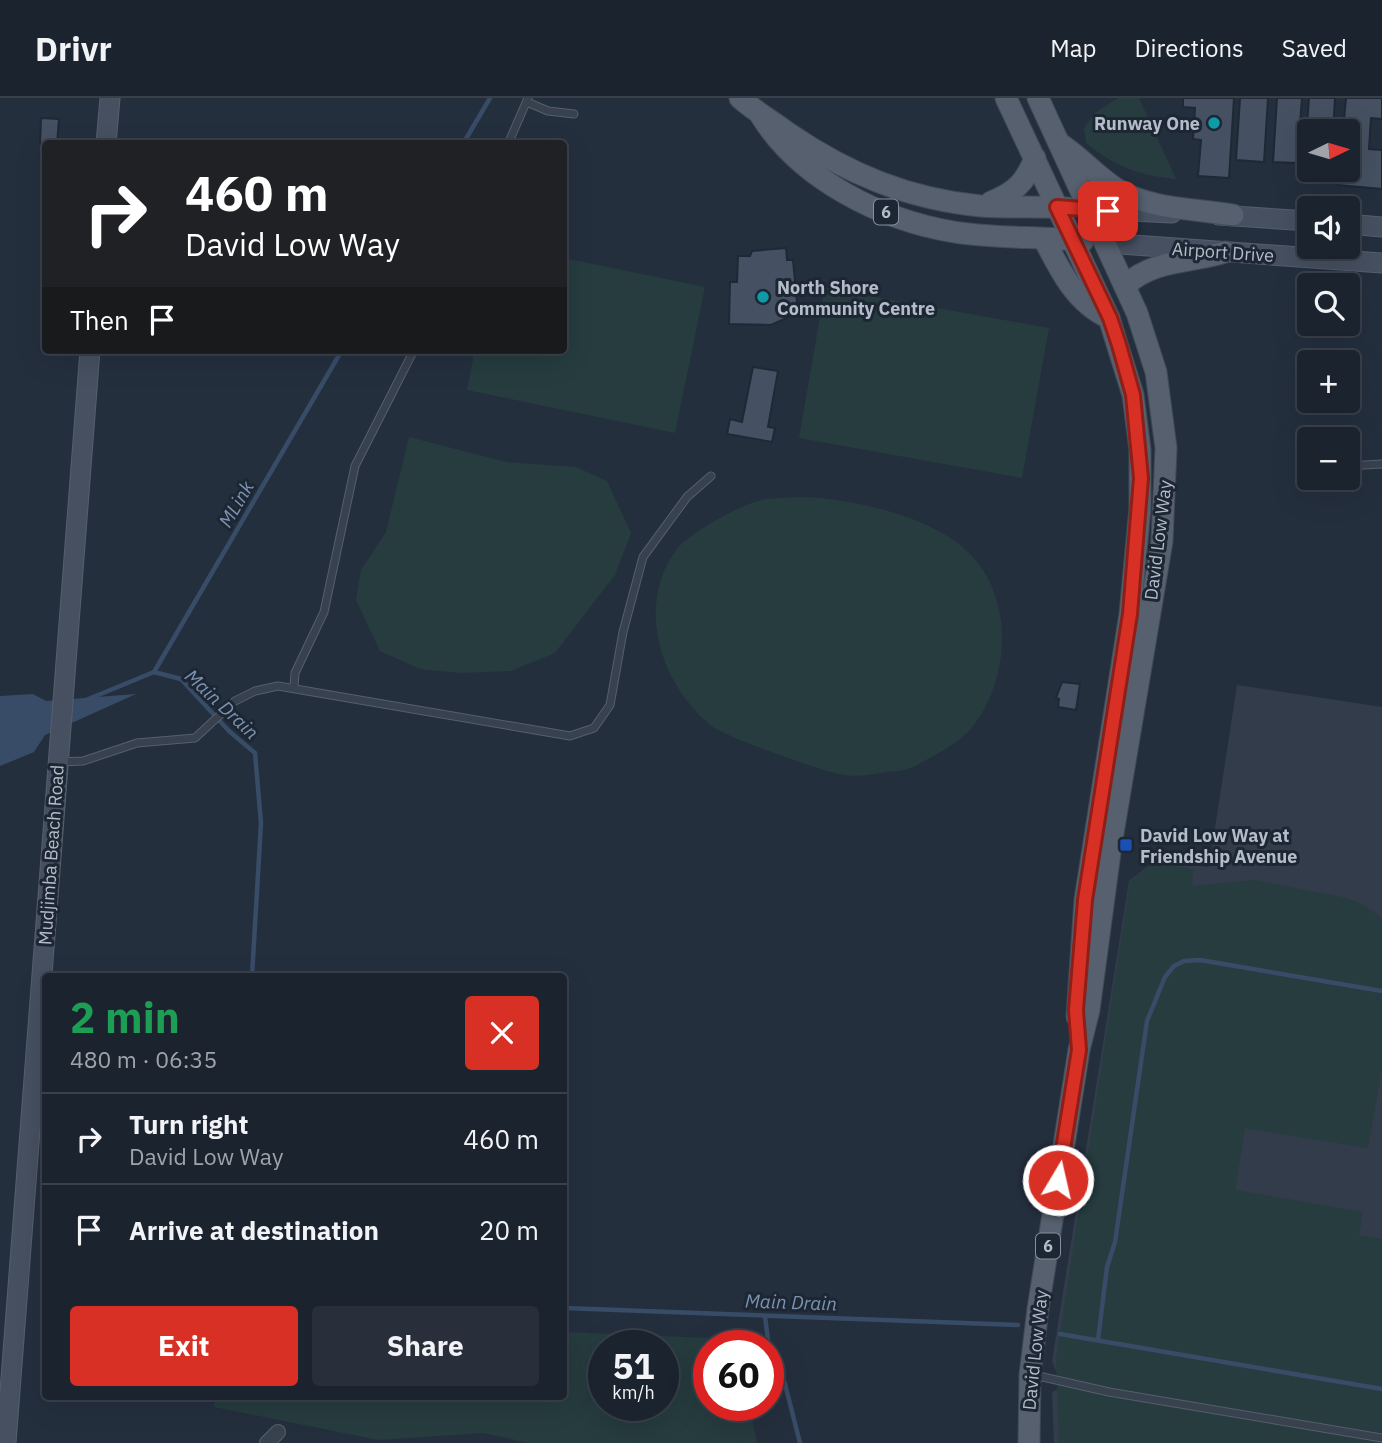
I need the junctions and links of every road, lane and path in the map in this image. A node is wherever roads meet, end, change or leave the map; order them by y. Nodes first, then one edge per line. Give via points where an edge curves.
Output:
1 (110, 98) edge
2 (740, 98) edge
3 (1006, 98) edge
4 (1038, 98) edge
5 (527, 100) edge
6 (574, 114) dead end
7 (761, 116) junction
8 (106, 140) edge
9 (510, 140) edge
10 (1059, 144) junction
11 (1035, 158) junction
12 (983, 206) junction
13 (1057, 207) junction
14 (1090, 209) junction
15 (1233, 215) junction
16 (1297, 220) edge
17 (1360, 225) edge
18 (1382, 227) edge
19 (1044, 239) junction
20 (1072, 240) junction
21 (1106, 243) junction
22 (1225, 252) junction
23 (1382, 263) edge
24 (1126, 285) junction
25 (1110, 318) junction
26 (90, 354) edge
27 (412, 354) edge
28 (1382, 464) edge
29 (1360, 465) edge
30 (711, 477) dead end
31 (294, 687) junction
32 (59, 762) junction
33 (1094, 901) junction
34 (43, 973) edge
35 (42, 980) edge
36 (1030, 1375) junction
37 (1382, 1438) edge
38 (6, 1443) edge
39 (1029, 1443) edge

1 - 8 street
2 - 7 main road, 6
3 - 11 main road, David Low Way
4 - 10 main road, David Low Way
5 - 6 lane via 548,111
5 - 9 lane
7 - 12 main road, 6 via 832,162 877,183 934,199
7 - 19 main road, 6 via 776,141 815,173 883,211 954,232
10 - 14 main road, David Low Way
10 - 15 main road via 1135,198
11 - 12 main road via 1015,191
11 - 13 main road, David Low Way
12 - 13 main road, 6
13 - 14 main road, 6
13 - 20 main road, David Low Way
14 - 15 street, Airport Drive
14 - 21 main road, David Low Way / 6
15 - 16 street, Airport Drive
17 - 18 street
19 - 20 main road
19 - 25 main road via 1074,291 1090,309
20 - 21 main road
20 - 25 main road, David Low Way
21 - 22 street, Airport Drive
21 - 24 main road, David Low Way / 6
22 - 23 street, Airport Drive
22 - 24 main road via 1147,269
24 - 33 main road, David Low Way / 6 via 1156,372 1163,412 1166,488 1162,541
25 - 33 main road, David Low Way / 6 via 1137,421 1140,508
26 - 32 street, Mudjimba Beach Road
27 - 31 lane via 355,466 324,612 295,673
28 - 29 lane
30 - 31 lane via 687,497 643,557 610,705 594,728 570,736
31 - 32 lane via 255,691 235,701 195,738 124,746 83,761
32 - 34 street, Mudjimba Beach Road
33 - 36 main road, David Low Way / 6 via 1076,1010 1079,1050
35 - 38 street, Mudjimba Beach Road
36 - 37 lane
36 - 39 main road, David Low Way / 6

